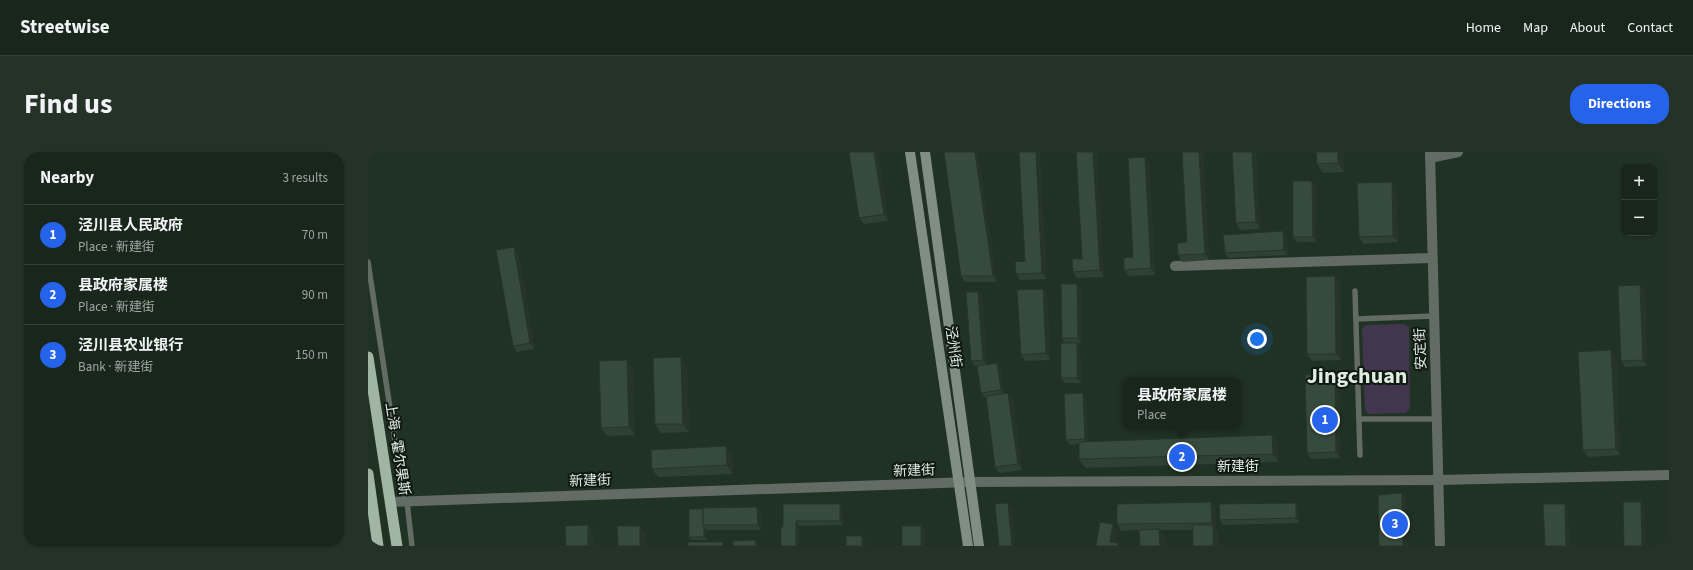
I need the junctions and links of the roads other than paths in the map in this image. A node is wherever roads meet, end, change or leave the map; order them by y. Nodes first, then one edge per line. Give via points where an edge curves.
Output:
1 (910, 152) edge
2 (925, 152) edge
3 (1458, 152) edge
4 (1430, 155) edge
5 (1432, 258) junction
6 (368, 262) edge
7 (1175, 266) dead end
8 (1355, 291) dead end
9 (1434, 316) junction
10 (1356, 319) junction
11 (368, 357) edge
12 (1359, 419) junction
13 (1437, 419) junction
14 (1360, 455) dead end
15 (368, 474) edge
16 (1669, 475) edge
17 (1439, 480) junction
18 (970, 482) junction
19 (959, 483) junction
20 (390, 502) junction
21 (407, 502) junction
22 (378, 546) edge
23 (397, 546) edge
24 (412, 546) edge
25 (968, 546) edge
26 (979, 546) edge
27 (1440, 546) edge

1 - 19 main road, 泾州街
2 - 18 main road, 泾州街
3 - 4 street
4 - 5 street, 安定街
5 - 7 street
5 - 9 street, 安定街
6 - 21 lane via 399,468
8 - 10 lane
9 - 10 lane
9 - 13 street, 安定街
10 - 12 lane
11 - 20 highway, 上海 - 霍尔果斯
12 - 13 lane
12 - 14 lane
13 - 17 street, 安定街
15 - 22 highway
16 - 17 street, 新建街
17 - 18 street, 新建街
17 - 27 street, 安定街
18 - 19 street, 新建街
18 - 26 main road, 泾州街
19 - 21 street, 新建街
19 - 25 main road, 泾州街
20 - 21 street, 新建街
20 - 23 highway, 上海 - 霍尔果斯
21 - 24 lane

